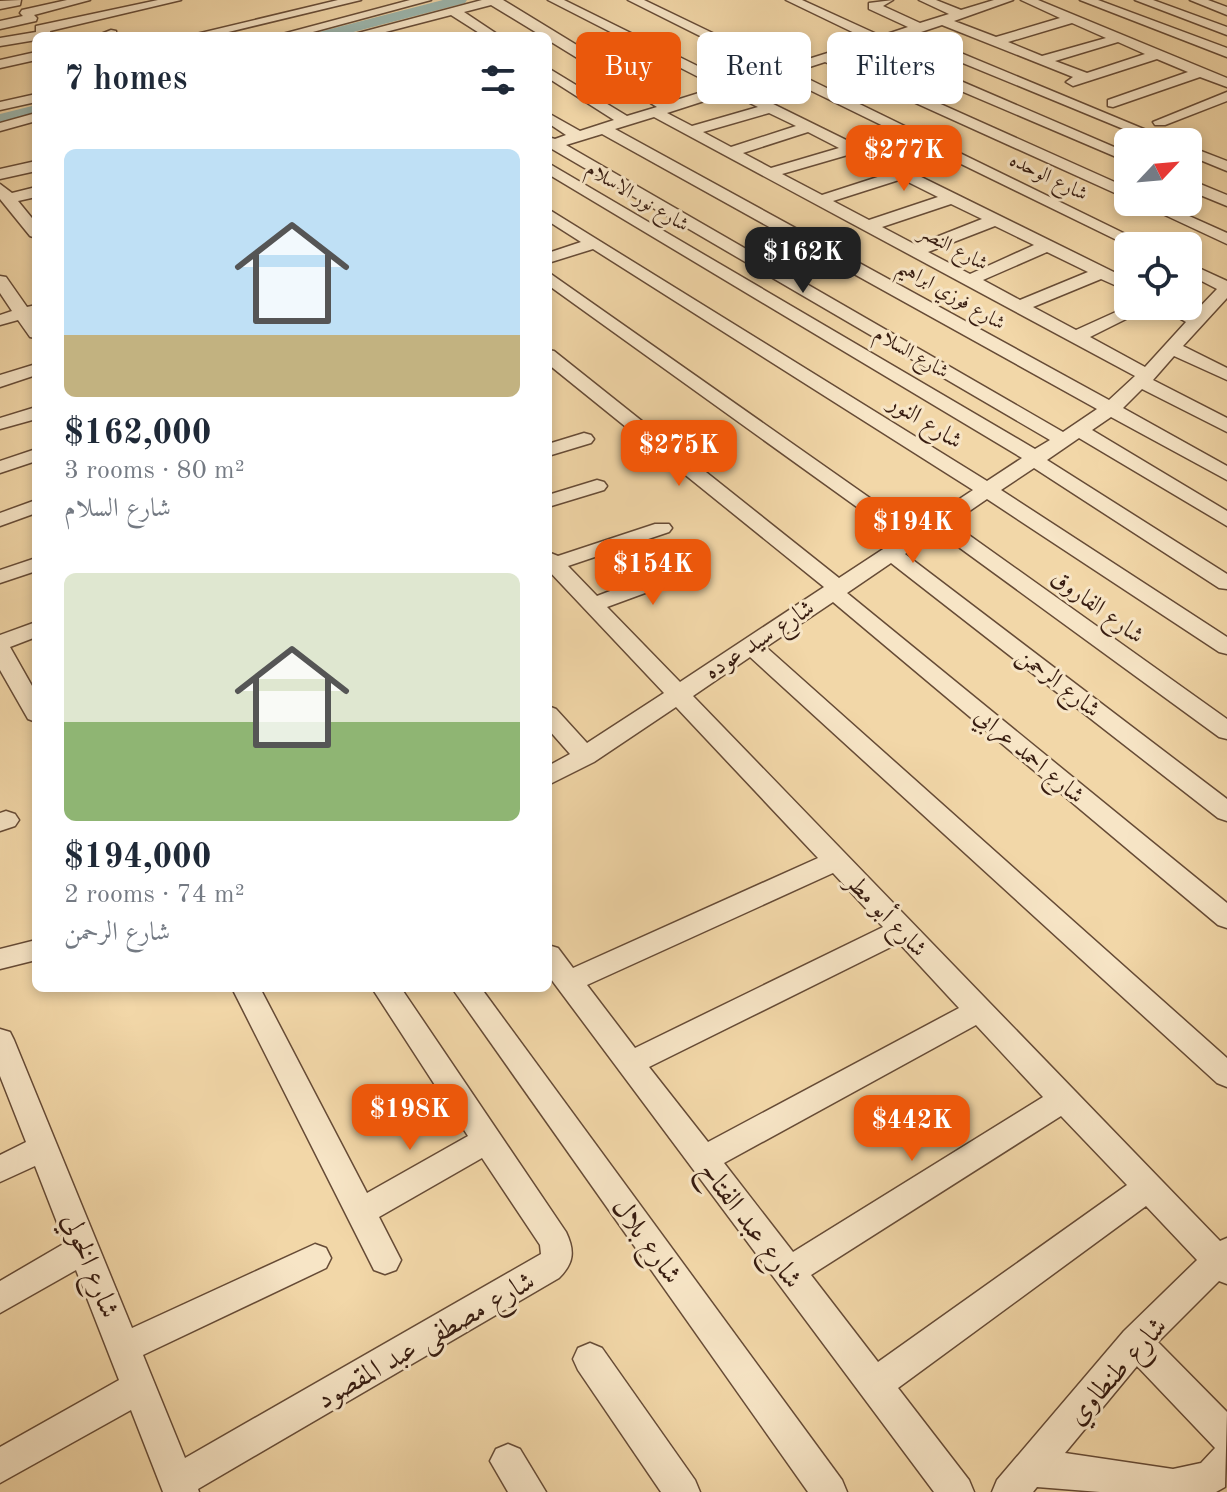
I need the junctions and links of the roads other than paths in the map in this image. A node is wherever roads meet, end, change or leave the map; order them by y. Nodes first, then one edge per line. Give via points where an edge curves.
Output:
1 (84, 0) edge
2 (175, 0) edge
3 (355, 0) edge
4 (373, 0) edge
5 (425, 0) edge
6 (495, 0) edge
7 (554, 0) edge
8 (634, 0) edge
9 (792, 0) edge
10 (887, 0) edge
11 (1007, 0) edge
12 (1027, 0) edge
13 (1086, 0) edge
14 (1141, 0) edge
15 (1196, 0) edge
16 (934, 1) edge
17 (0, 5) edge
18 (22, 8) edge
19 (388, 9) junction
20 (453, 11) junction
21 (1227, 11) edge
22 (961, 15) junction
23 (1072, 19) junction
24 (943, 21) junction
25 (0, 25) edge
26 (920, 28) junction
27 (1227, 31) edge
28 (44, 32) edge
29 (49, 32) edge
30 (213, 32) edge
31 (298, 32) edge
32 (388, 32) edge
33 (487, 32) edge
34 (544, 32) edge
35 (700, 32) edge
36 (862, 32) edge
37 (906, 32) edge
38 (32, 36) edge
39 (552, 38) edge
40 (1119, 38) junction
41 (0, 42) edge
42 (995, 42) junction
43 (1227, 53) edge
44 (1158, 54) junction
45 (32, 57) edge
46 (826, 58) joint
47 (963, 58) edge
48 (1042, 60) junction
49 (811, 63) edge
50 (0, 64) edge
51 (697, 72) edge
52 (1200, 72) junction
53 (552, 75) edge
54 (1087, 78) junction
55 (1227, 83) edge
56 (1069, 84) dead end
57 (811, 86) edge
58 (963, 87) edge
59 (1227, 96) edge
60 (32, 99) edge
61 (697, 99) edge
62 (1113, 103) dead end
63 (763, 104) edge
64 (0, 106) edge
65 (771, 108) junction
66 (662, 110) junction
67 (32, 118) edge
68 (552, 120) edge
69 (625, 121) junction
70 (1160, 122) dead end
71 (0, 127) edge
72 (809, 127) junction
73 (602, 128) junction
74 (1134, 128) edge
75 (691, 131) junction
76 (577, 136) junction
77 (552, 142) edge
78 (552, 144) edge
79 (852, 149) junction
80 (730, 152) junction
81 (1114, 152) edge
82 (1202, 156) edge
83 (1227, 166) edge
84 (32, 167) edge
85 (552, 170) edge
86 (769, 173) junction
87 (0, 174) edge
88 (904, 174) junction
89 (1114, 188) edge
90 (1202, 190) edge
91 (32, 192) edge
92 (4, 194) edge
93 (952, 198) junction
94 (821, 200) junction
95 (1227, 201) edge
96 (552, 216) edge
97 (1176, 216) edge
98 (995, 220) junction
99 (32, 223) edge
100 (868, 226) junction
101 (1114, 232) edge
102 (1227, 239) edge
103 (595, 243) junction
104 (1046, 246) junction
105 (915, 251) junction
106 (552, 257) edge
107 (1101, 273) junction
108 (1202, 275) edge
109 (1114, 279) edge
110 (552, 280) edge
111 (970, 280) junction
112 (0, 281) edge
113 (1227, 288) edge
114 (1019, 307) junction
115 (29, 311) edge
116 (1114, 319) edge
117 (0, 320) edge
118 (1197, 321) joint
119 (1076, 337) junction
120 (1172, 348) junction
121 (552, 358) edge
122 (32, 370) edge
123 (1227, 375) edge
124 (1144, 378) junction
125 (0, 381) edge
126 (1110, 409) junction
127 (32, 414) edge
128 (1, 424) edge
129 (1227, 426) edge
130 (1071, 435) junction
131 (584, 439) dead end
132 (552, 449) edge
133 (32, 456) edge
134 (1035, 459) junction
135 (0, 467) edge
136 (1227, 474) edge
137 (597, 486) dead end
138 (987, 490) junction
139 (552, 500) edge
140 (32, 508) edge
141 (0, 520) edge
142 (1227, 520) edge
143 (938, 522) junction
144 (662, 528) dead end
145 (913, 538) junction
146 (891, 553) junction
147 (32, 565) edge
148 (697, 566) dead end
149 (555, 573) edge
150 (0, 577) edge
151 (1227, 583) edge
152 (835, 589) junction
153 (593, 605) junction
154 (32, 631) edge
155 (0, 643) edge
156 (750, 645) junction
157 (1227, 647) edge
158 (0, 650) edge
159 (677, 694) junction
160 (32, 707) edge
161 (552, 719) edge
162 (1227, 731) edge
163 (585, 756) junction
164 (552, 775) edge
165 (1227, 812) edge
166 (835, 861) junction
167 (1227, 918) edge
168 (901, 930) junction
169 (32, 951) edge
170 (0, 959) edge
171 (552, 960) edge
172 (568, 982) junction
173 (248, 992) edge
174 (389, 992) edge
175 (469, 992) edge
176 (978, 1011) junction
177 (0, 1040) edge
178 (630, 1063) junction
179 (1227, 1075) edge
180 (1063, 1100) junction
181 (487, 1140) junction
182 (45, 1147) junction
183 (703, 1160) junction
184 (0, 1169) edge
185 (1147, 1188) junction
186 (361, 1212) junction
187 (85, 1248) junction
188 (315, 1258) dead end
189 (385, 1260) dead end
190 (1224, 1261) edge
191 (789, 1272) junction
192 (0, 1298) edge
193 (1136, 1342) junction
194 (125, 1347) junction
195 (590, 1359) dead end
196 (874, 1385) junction
197 (140, 1386) junction
198 (1227, 1436) edge
199 (1227, 1460) edge
200 (508, 1461) dead end
201 (0, 1466) edge
202 (1020, 1481) edge
203 (179, 1487) edge
204 (528, 1492) edge
205 (682, 1492) edge
206 (829, 1492) edge
207 (956, 1492) edge

1 - 18 street
2 - 29 street
3 - 30 street
4 - 19 street
5 - 19 street
6 - 20 street
6 - 34 street, شارع النصر
7 - 51 street
8 - 35 street, شارع الوحده
9 - 36 street
10 - 26 street via 873,6
11 - 22 street
12 - 23 street
13 - 43 street
14 - 27 street
15 - 21 street
16 - 22 street
17 - 18 street
18 - 25 street
18 - 28 street
19 - 31 street
20 - 32 street
20 - 33 street
22 - 24 street
23 - 40 street
23 - 42 street
24 - 26 street
24 - 42 street
26 - 37 street
38 - 41 street
39 - 66 street, شارع النصر
40 - 44 street
40 - 48 street
42 - 48 street
44 - 52 street
44 - 54 street
45 - 50 street
46 - 49 street
46 - 89 street
47 - 74 street
48 - 54 street
52 - 55 street
52 - 62 street
53 - 69 street
54 - 56 street
57 - 101 street, شارع الوحده
58 - 81 street
59 - 70 street
60 - 64 street
61 - 66 street
63 - 65 street
65 - 72 street
65 - 75 street
66 - 69 street
66 - 75 street, شارع النصر
67 - 71 street
68 - 76 street
69 - 73 street
72 - 79 street
72 - 80 street
73 - 76 street
73 - 126 street, شارع فوزي ابراهيم
75 - 80 street, شارع النصر
76 - 77 street
78 - 130 street, شارع السلام
79 - 86 street
79 - 88 street
80 - 86 street, شارع النصر
82 - 83 street
84 - 87 street
85 - 134 street, شارع نور الاسلام
86 - 94 street, شارع النصر
88 - 93 street
88 - 94 street
90 - 95 street
91 - 92 street
92 - 99 street
93 - 98 street
93 - 100 street
94 - 100 street, شارع النصر
96 - 103 street, شارع النور
97 - 102 street
98 - 104 street
98 - 105 street
100 - 105 street, شارع النصر
103 - 106 street
103 - 138 street, شارع النور
104 - 107 street
104 - 111 street
105 - 111 street, شارع النصر
107 - 109 street
107 - 114 street
108 - 113 street
110 - 145 street
111 - 114 street, شارع النصر
112 - 115 street
113 - 118 street, شارع سيد عوده
114 - 119 street, شارع النصر
115 - 117 street
116 - 119 street
118 - 120 street, شارع سيد عوده
119 - 124 street, شارع النصر
120 - 123 street
120 - 124 street, شارع سيد عوده
121 - 152 street, شارع احمد عرابي
122 - 125 street
124 - 126 street, شارع سيد عوده
124 - 129 street, شارع النصر
126 - 130 street, شارع سيد عوده
126 - 136 street, شارع فوزي ابراهيم
127 - 128 street
130 - 134 street, شارع سيد عوده
130 - 142 street, شارع السلام
131 - 132 street
133 - 135 street
134 - 138 street, شارع سيد عوده
134 - 151 street, شارع نور الاسلام
137 - 139 street
138 - 143 street, شارع سيد عوده
138 - 157 street, شارع النور
140 - 141 street
143 - 145 street, شارع سيد عوده
143 - 162 street, شارع الفاروق
144 - 149 street
145 - 146 street, شارع سيد عوده
146 - 152 street, شارع سيد عوده
146 - 165 street, شارع الرحمن
147 - 150 street
148 - 153 street
149 - 153 street, شارع أبو مطر
152 - 156 street, شارع سيد عوده
152 - 167 street, شارع احمد عرابي
153 - 159 street, شارع أبو مطر
154 - 155 street
156 - 159 street, شارع سيد عوده
156 - 179 street
158 - 160 street
159 - 163 street, شارع سيد عوده
159 - 166 street, شارع أبو مطر
161 - 163 street
163 - 164 street, شارع سيد عوده
166 - 168 street, شارع أبو مطر
166 - 172 street
168 - 176 street, شارع أبو مطر
168 - 178 street
169 - 170 street
171 - 172 street, شارع عبد الفتاح
172 - 178 street, شارع عبد الفتاح
173 - 186 street
174 - 181 street, شارع مصطفى عبد المقصود
175 - 206 street, شارع بلال
176 - 180 street, شارع أبو مطر
176 - 183 street
177 - 182 street, شارع الخولي
178 - 183 street, شارع عبد الفتاح
180 - 185 street, شارع أبو مطر
180 - 191 street
181 - 186 street
181 - 203 street, شارع مصطفى عبد المقصود via 558,1247 553,1264
182 - 184 street
182 - 187 street, شارع الخولي
183 - 191 street, شارع عبد الفتاح
185 - 190 street, شارع أبو مطر
185 - 196 street
186 - 189 street
187 - 192 street
187 - 194 street, شارع الخولي
188 - 194 street
190 - 193 street, شارع طنطاوي
191 - 196 street, شارع عبد الفتاح
193 - 198 street
193 - 202 street, شارع طنطاوي
194 - 197 street, شارع الخولي
195 - 205 street
196 - 207 street, شارع عبد الفتاح
197 - 201 street
197 - 203 street, شارع الخولي
199 - 202 street via 1194,1484 1173,1486 1076,1471
200 - 204 street

